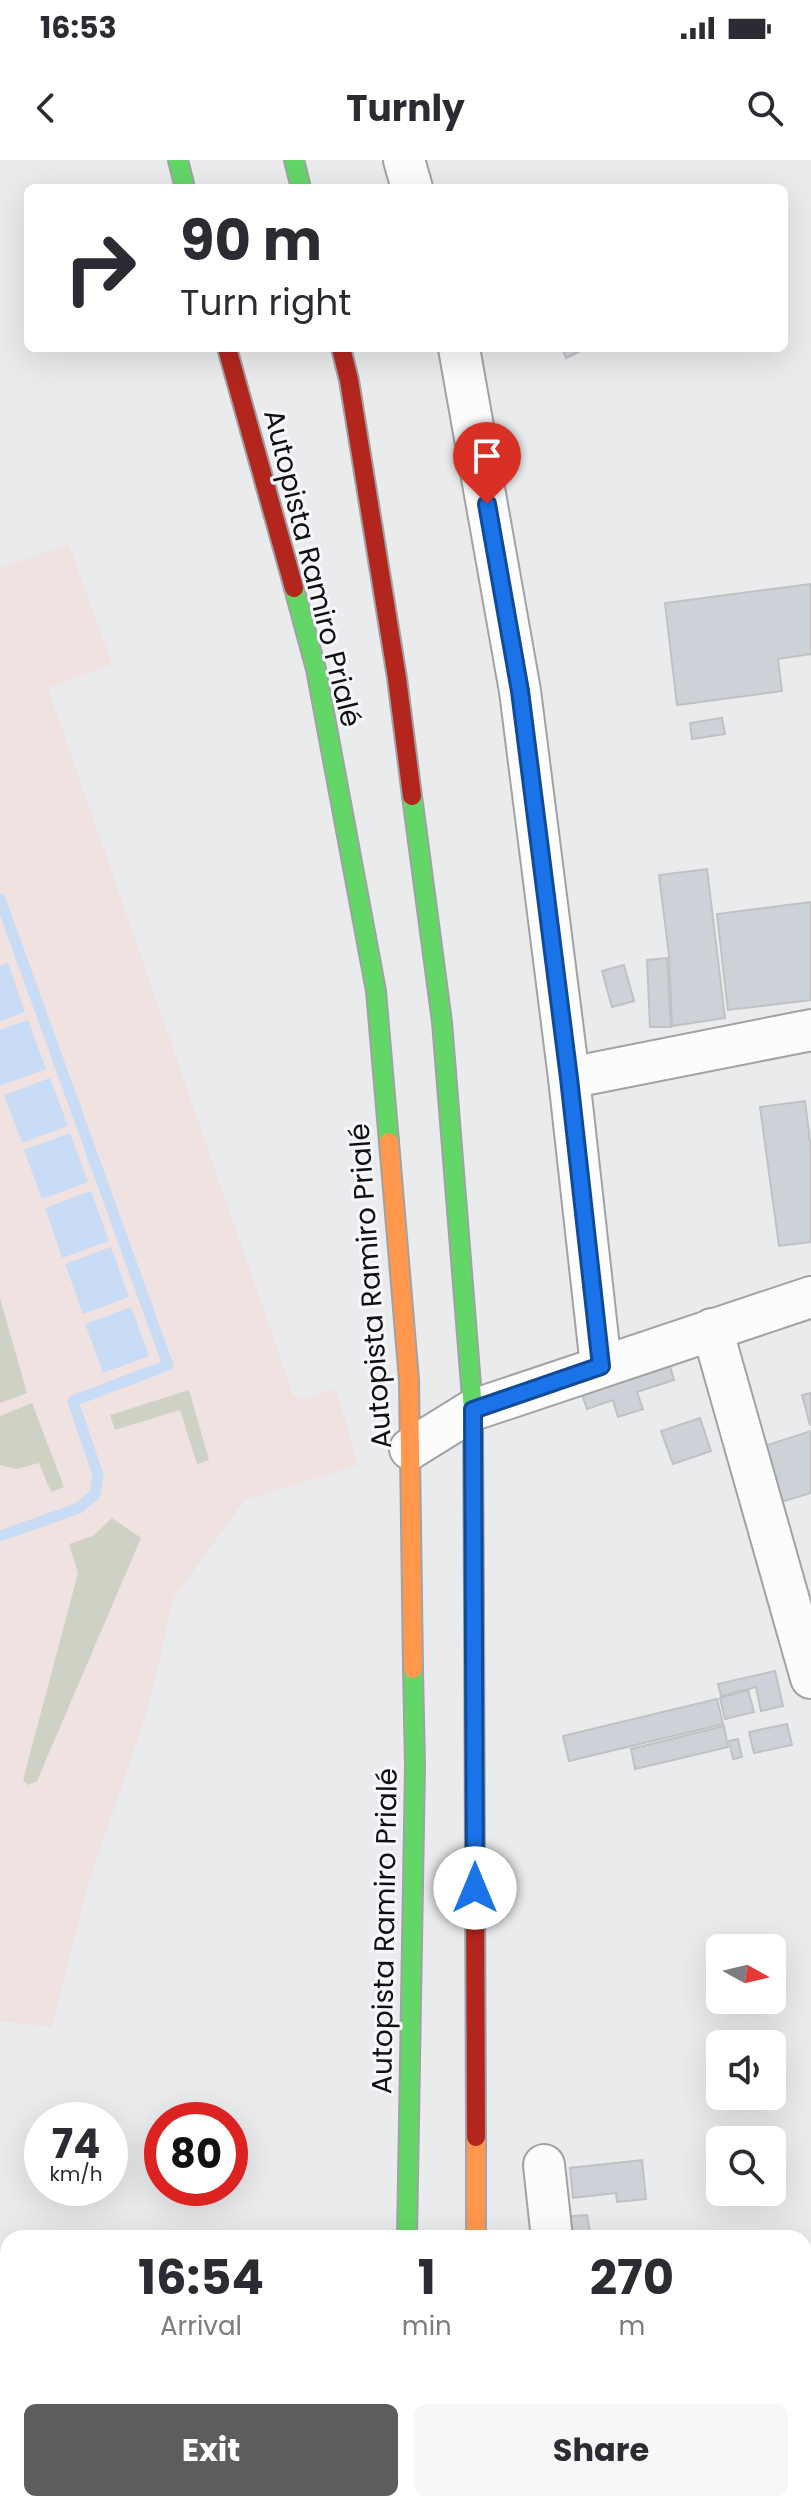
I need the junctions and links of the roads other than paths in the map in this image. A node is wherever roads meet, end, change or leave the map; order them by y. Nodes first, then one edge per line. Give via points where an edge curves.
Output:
1 (178, 160) edge
2 (294, 160) edge
3 (404, 160) edge
4 (184, 184) edge
5 (300, 184) edge
6 (411, 184) edge
7 (228, 352) edge
8 (342, 352) edge
9 (460, 352) edge
10 (811, 1030) edge
11 (569, 1078) junction
12 (811, 1297) edge
13 (712, 1329) junction
14 (601, 1366) junction
15 (473, 1410) junction
16 (410, 1449) junction
17 (811, 1678) edge
18 (544, 2165) dead end
19 (407, 2230) edge
20 (476, 2230) edge
21 (551, 2230) edge

1 - 4 highway
2 - 5 highway
3 - 6 street
7 - 16 highway, Autopista Ramiro Prialé via 316,669 376,991 409,1380
8 - 15 highway, Autopista Ramiro Prialé via 397,678 442,1022
9 - 11 street via 520,691
10 - 11 street
11 - 14 street
12 - 13 street
13 - 14 street
13 - 17 street
14 - 15 street
15 - 16 street
15 - 20 highway, Autopista Ramiro Prialé
16 - 19 highway, Autopista Ramiro Prialé via 415,1766
18 - 21 street

